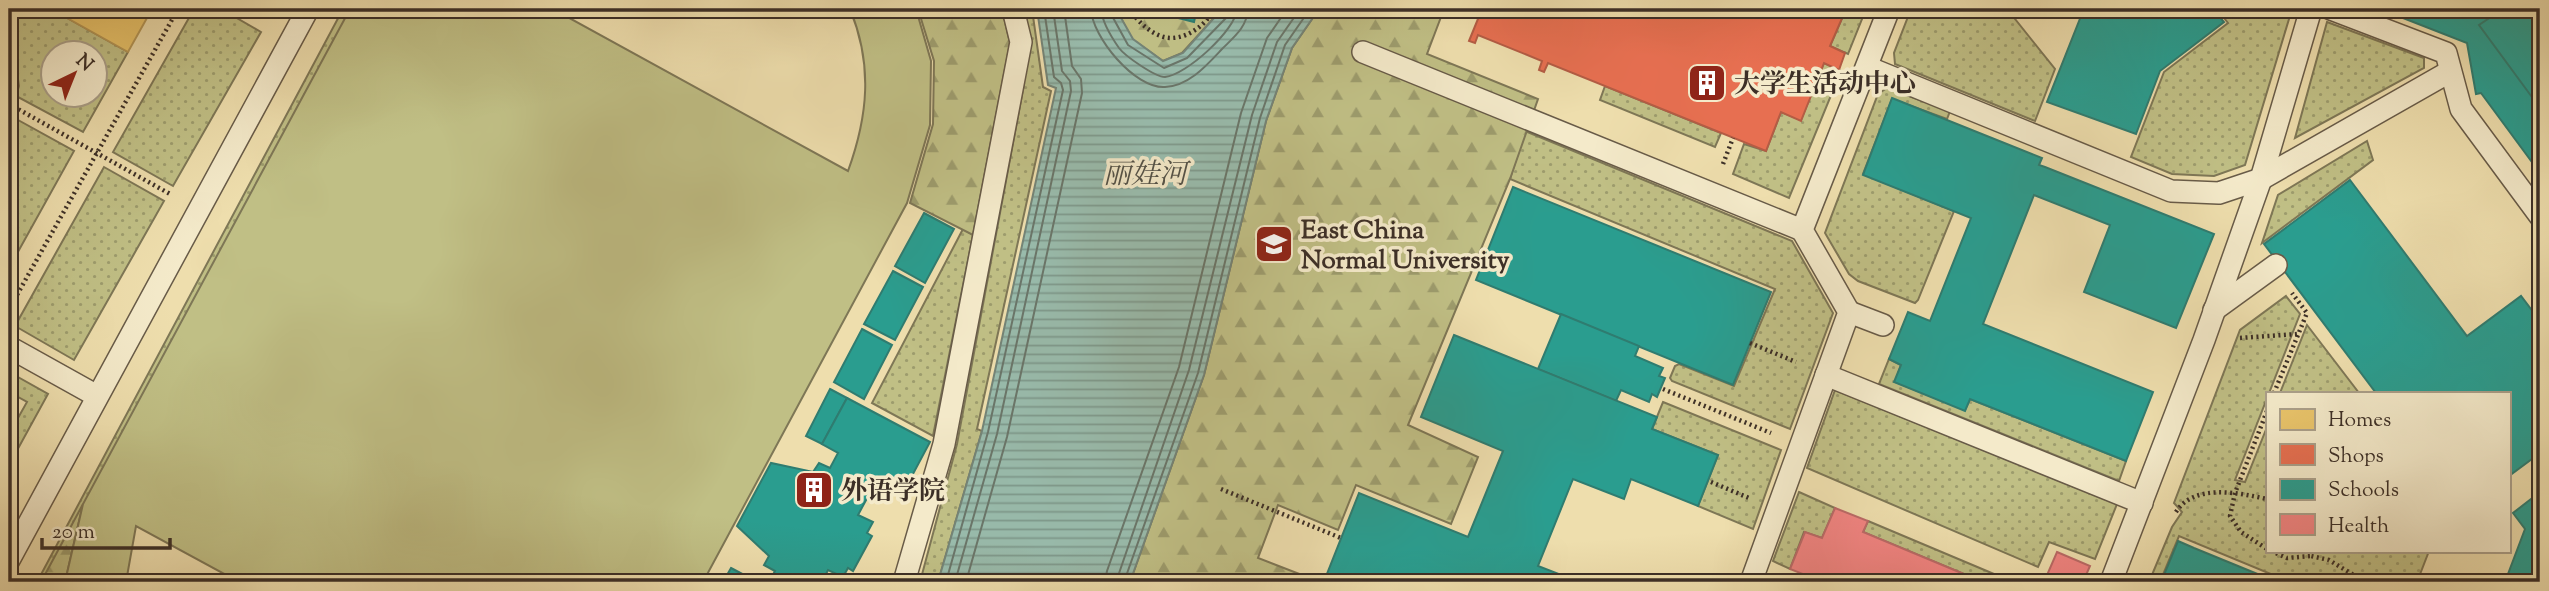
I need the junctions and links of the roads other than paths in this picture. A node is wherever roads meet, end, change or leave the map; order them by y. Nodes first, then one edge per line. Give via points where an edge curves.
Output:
1 (308, 9) edge
2 (1013, 9) edge
3 (1889, 9) edge
4 (2311, 9) edge
5 (2332, 9) edge
6 (1363, 52) dead end
7 (1867, 67) junction
8 (2449, 72) junction
9 (2261, 179) junction
10 (2540, 216) edge
11 (1802, 230) junction
12 (2274, 267) road end
13 (2214, 310) junction
14 (1849, 312) junction
15 (1884, 326) dead end
16 (9, 348) edge
17 (1826, 375) junction
18 (97, 396) junction
19 (2143, 503) junction
20 (9, 560) edge
21 (904, 582) edge
22 (1751, 582) edge
23 (2111, 582) edge

1 - 18 lane
2 - 21 lane via 1021,42 944,444
3 - 7 lane
4 - 9 lane
5 - 8 lane via 2446,53
6 - 11 lane
7 - 9 lane via 2171,191 2219,193
7 - 11 lane
8 - 9 lane
8 - 10 lane via 2461,109
9 - 13 lane
11 - 14 lane
12 - 13 lane
13 - 19 lane
14 - 15 lane
14 - 17 lane
16 - 18 lane
17 - 19 lane
17 - 22 lane
18 - 20 lane
19 - 23 lane

